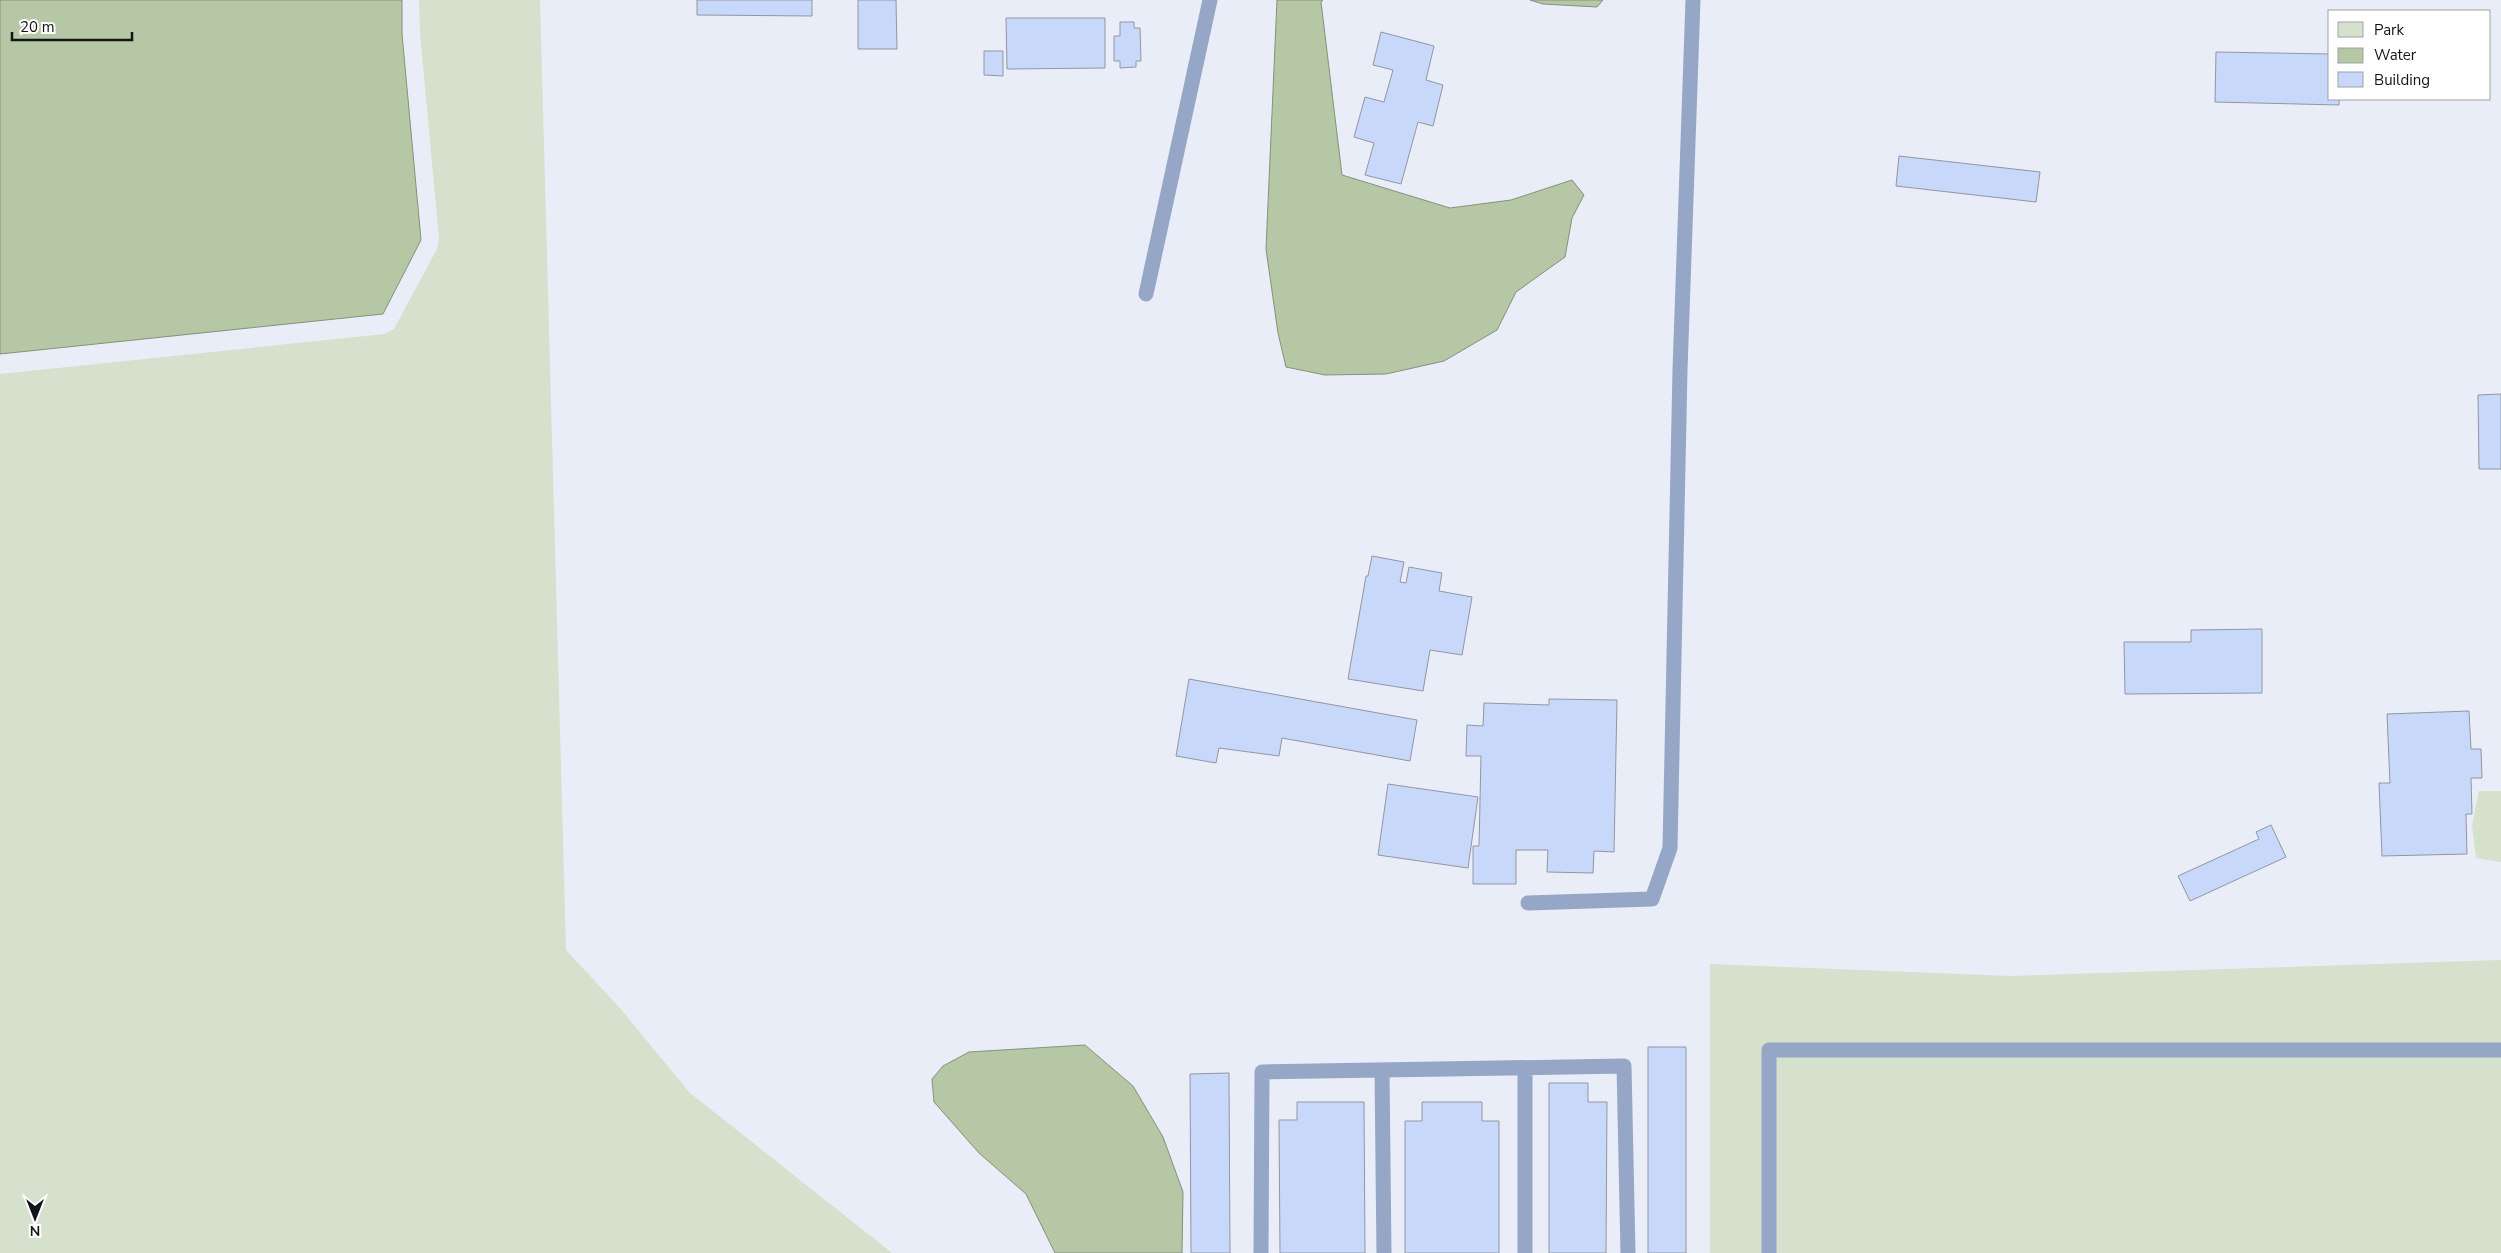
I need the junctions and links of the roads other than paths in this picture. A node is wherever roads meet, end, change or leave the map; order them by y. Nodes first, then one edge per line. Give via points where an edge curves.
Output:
1 (1210, 0) edge
2 (1693, 0) edge
3 (1146, 294) dead end
4 (1528, 903) dead end
5 (2501, 1050) edge
6 (1525, 1068) junction
7 (1382, 1070) junction
8 (1261, 1253) edge
9 (1384, 1253) edge
10 (1525, 1253) edge
11 (1628, 1253) edge
12 (1769, 1253) edge

1 - 3 lane
2 - 4 lane via 1680,370 1670,848 1652,899
5 - 12 lane via 1769,1050
6 - 7 lane
6 - 10 lane
6 - 11 lane via 1624,1066
7 - 8 lane via 1262,1072
7 - 9 lane

